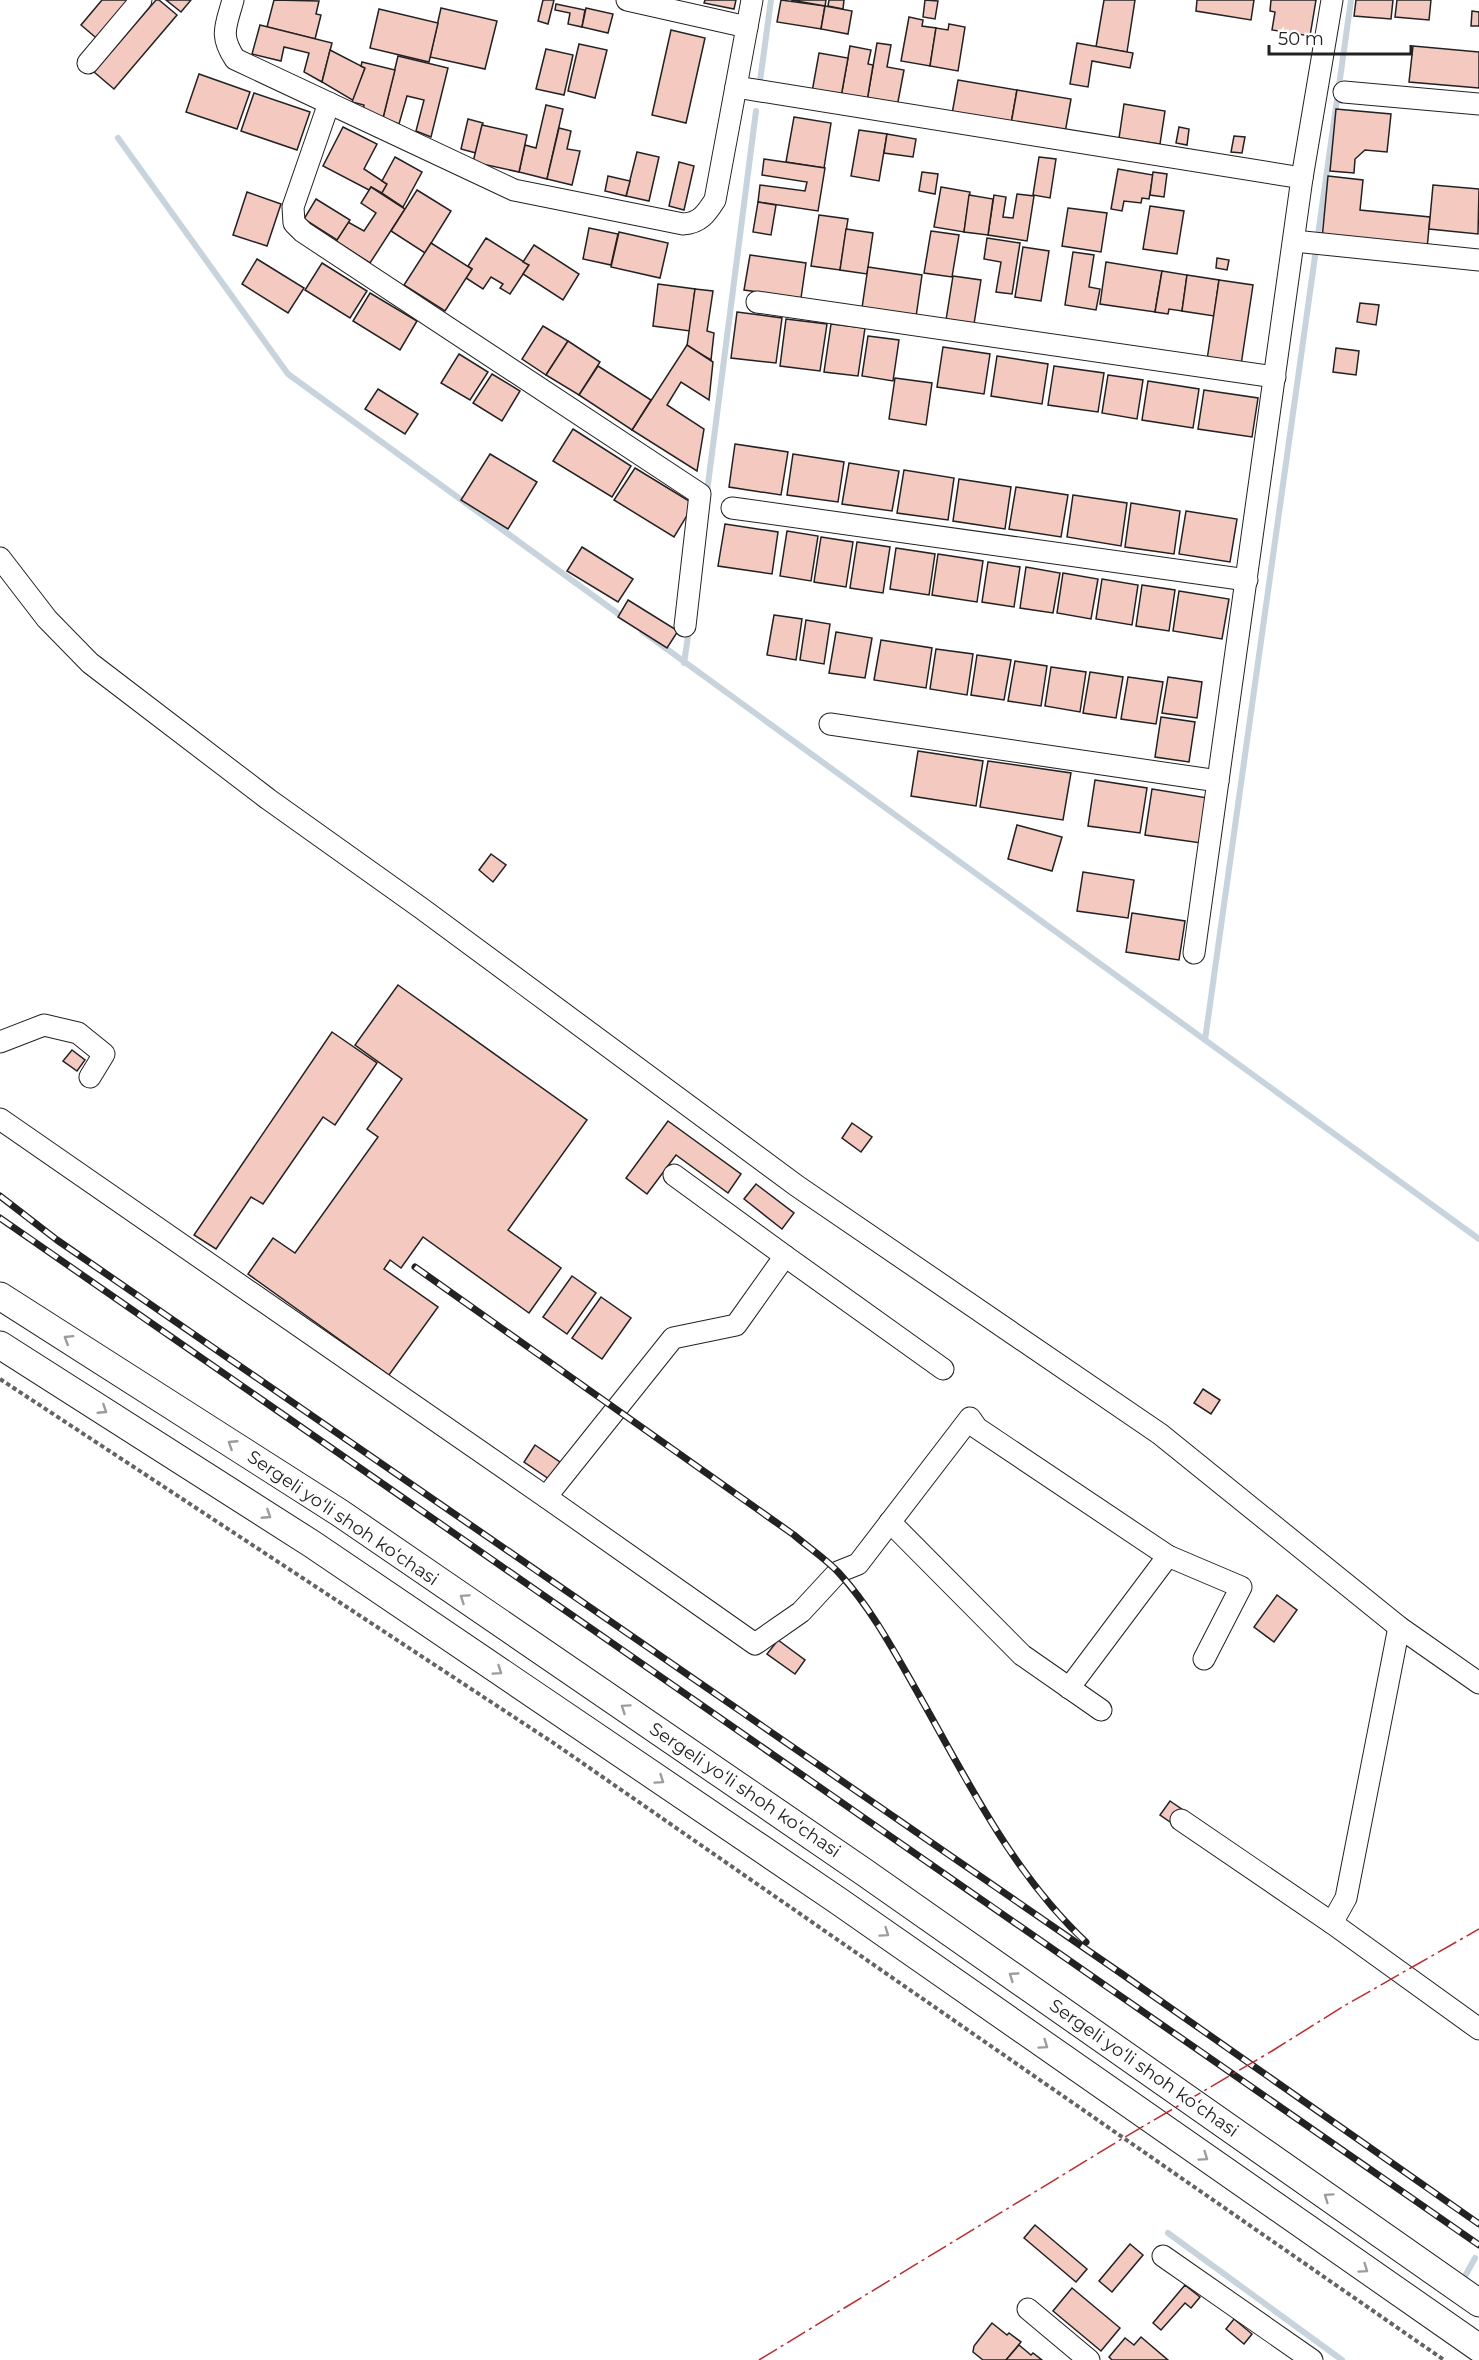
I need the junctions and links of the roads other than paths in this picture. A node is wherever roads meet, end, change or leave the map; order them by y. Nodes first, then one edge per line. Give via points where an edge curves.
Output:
1 (141, 0) edge
2 (232, 0) edge
3 (627, 0) edge
4 (752, 0) edge
5 (1332, 0) edge
6 (747, 27) junction
7 (88, 63) dead end
8 (736, 87) junction
9 (1344, 92) dead end
10 (329, 103) junction
11 (1479, 104) edge
12 (1302, 178) junction
13 (1309, 243) junction
14 (1479, 260) edge
15 (757, 302) dead end
16 (1275, 377) junction
17 (732, 508) dead end
18 (0, 558) edge
19 (1247, 580) junction
20 (685, 626) dead end
21 (830, 723) dead end
22 (1218, 781) junction
23 (1194, 953) dead end
24 (0, 1042) edge
25 (90, 1077) dead end
26 (0, 1119) edge
27 (674, 1175) dead end
28 (785, 1256) junction
29 (0, 1296) edge
30 (0, 1345) edge
31 (943, 1369) dead end
32 (546, 1497) junction
33 (890, 1522) junction
34 (1168, 1556) junction
35 (1399, 1627) junction
36 (1203, 1659) dead end
37 (1479, 1683) edge
38 (1069, 1688) junction
39 (1101, 1710) dead end
40 (1181, 1821) dead end
41 (1332, 1923) junction
42 (1479, 2029) edge
43 (1163, 2256) dead end
44 (1479, 2303) edge
45 (1028, 2309) dead end
46 (1479, 2348) edge
47 (1089, 2360) edge
48 (1312, 2360) edge

1 - 7 street
2 - 10 street via 225,45 235,59
3 - 6 street
4 - 6 street
5 - 12 street
6 - 8 street
8 - 10 street via 715,200 695,223 683,224 514,190
8 - 12 street
9 - 11 street
10 - 20 street via 293,207 294,223 700,494
12 - 13 street
13 - 14 street
13 - 16 street
15 - 16 street
16 - 19 street
17 - 19 street
18 - 35 street via 46,619 108,678 797,1186 1160,1434
19 - 22 street
21 - 22 street
22 - 23 street
24 - 25 street via 44,1025 78,1033 104,1054
26 - 32 street
27 - 28 street
28 - 31 street
28 - 32 street via 736,1325 673,1338
44 -> 29 main road, Sergeli yo‘li shoh ko‘chasi via 884,1885 340,1513
30 -> 46 main road via 312,1544 837,1900
32 - 33 street via 755,1644 801,1612 838,1572 858,1564
33 - 34 street via 970,1418 977,1428
33 - 38 street via 1022,1655
34 - 36 street via 1240,1587
34 - 38 street
35 - 37 street
35 - 41 street via 1346,1898
38 - 39 street
40 - 41 street
41 - 42 street
43 - 48 street
45 - 47 street

